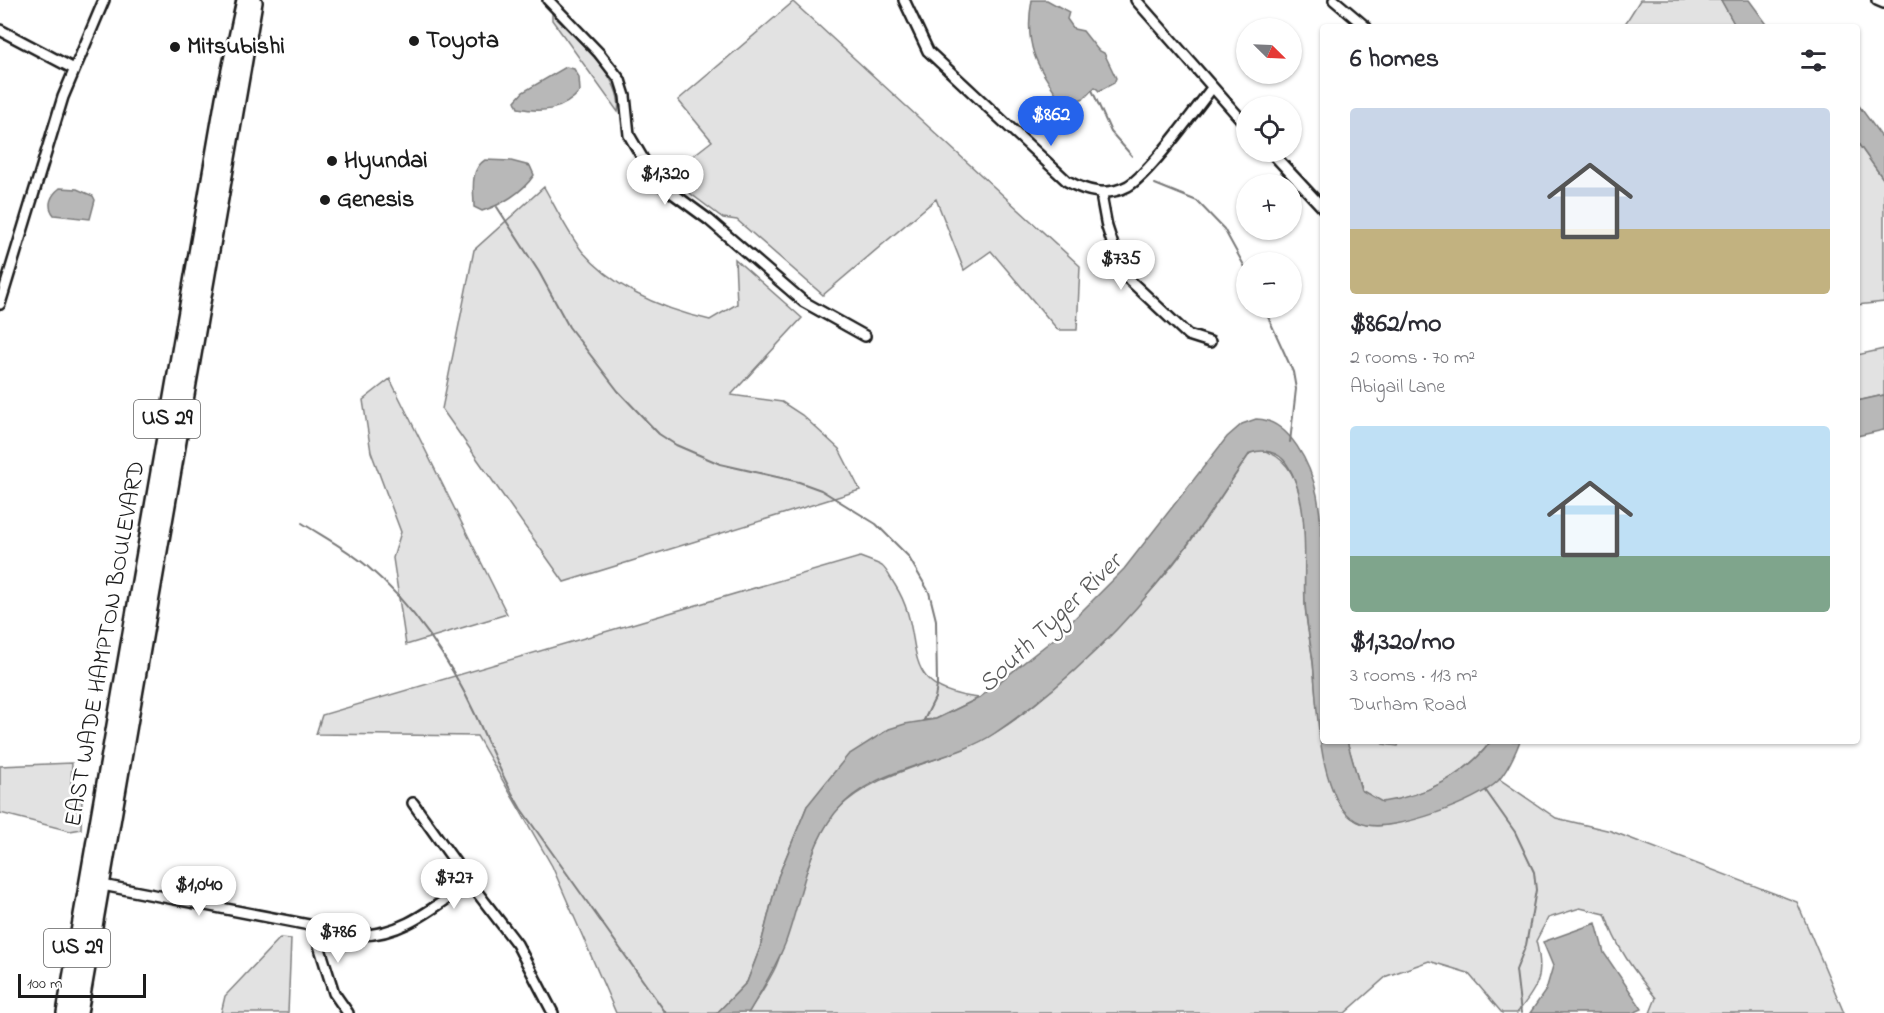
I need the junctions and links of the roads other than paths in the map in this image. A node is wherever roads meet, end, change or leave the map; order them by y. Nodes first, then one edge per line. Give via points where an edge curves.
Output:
1 (104, 0) edge
2 (245, 0) edge
3 (254, 0) edge
4 (548, 0) edge
5 (904, 0) edge
6 (1136, 0) edge
7 (1334, 0) edge
8 (1877, 0) edge
9 (1884, 3) edge
10 (1362, 24) edge
11 (0, 30) edge
12 (74, 69) junction
13 (1212, 88) junction
14 (231, 100) junction
15 (1236, 114) edge
16 (1280, 162) edge
17 (1104, 192) junction
18 (1320, 205) edge
19 (0, 304) edge
20 (865, 336) dead end
21 (1210, 342) dead end
22 (413, 803) dead end
23 (470, 883) junction
24 (95, 884) junction
25 (313, 926) junction
26 (77, 987) junction
27 (65, 1013) edge
28 (79, 1013) edge
29 (348, 1013) edge
30 (554, 1013) edge

1 - 12 street
2 - 14 main road, EAST WADE HAMPTON BOULEVARD / US 29
3 - 14 main road, EAST WADE HAMPTON BOULEVARD / US 29
4 - 20 street via 599,52 620,80 626,96 629,135 656,181 709,220 783,286
5 - 17 street via 928,51 943,67 1067,181 1081,189
6 - 13 street
7 - 10 street
8 - 9 street
11 - 12 street
12 - 19 street
13 - 15 street
13 - 17 street via 1129,185
14 - 24 main road, EAST WADE HAMPTON BOULEVARD / US 29
16 - 18 street
17 - 21 street via 1107,227 1122,273 1188,335
22 - 23 street
23 - 25 street via 389,932 362,935
23 - 30 street via 517,944
24 - 25 street
24 - 26 main road, EAST WADE HAMPTON BOULEVARD / US 29
25 - 29 street via 334,993
26 - 27 main road, EAST WADE HAMPTON BOULEVARD / US 29
26 - 28 main road, EAST WADE HAMPTON BOULEVARD / US 29

